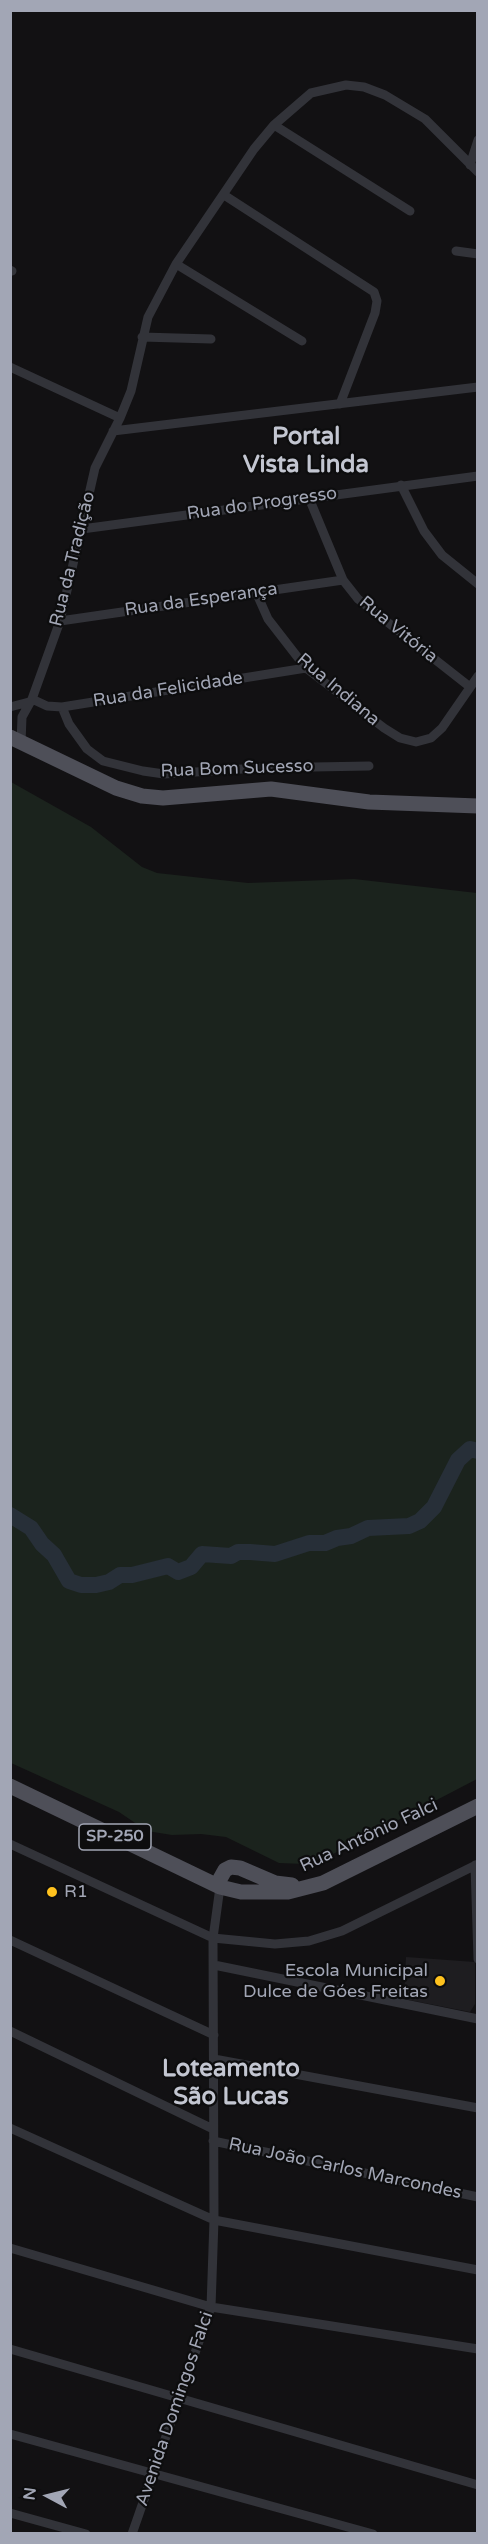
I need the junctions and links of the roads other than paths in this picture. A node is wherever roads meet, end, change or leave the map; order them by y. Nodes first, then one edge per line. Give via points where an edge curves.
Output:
1 (274, 124) junction
2 (477, 140) edge
3 (474, 168) edge
4 (224, 195) junction
5 (410, 211) dead end
6 (456, 251) dead end
7 (477, 254) edge
8 (176, 264) junction
9 (142, 337) junction
10 (211, 339) dead end
11 (302, 342) dead end
12 (12, 370) edge
13 (477, 387) edge
14 (340, 404) junction
15 (120, 418) junction
16 (113, 431) junction
17 (477, 476) edge
18 (401, 485) junction
19 (309, 498) junction
20 (82, 529) junction
21 (343, 580) junction
22 (477, 584) edge
23 (256, 592) junction
24 (60, 621) junction
25 (306, 668) junction
26 (477, 676) edge
27 (470, 687) junction
28 (30, 700) junction
29 (10, 707) edge
30 (62, 707) junction
31 (16, 740) edge
32 (369, 766) dead end
33 (477, 807) edge
34 (10, 1786) edge
35 (477, 1806) edge
36 (10, 1844) edge
37 (476, 1864) edge
38 (323, 1882) junction
39 (220, 1887) junction
40 (213, 1938) junction
41 (10, 1940) edge
42 (477, 1959) edge
43 (214, 1965) junction
44 (477, 2019) edge
45 (10, 2031) edge
46 (214, 2035) junction
47 (214, 2059) junction
48 (477, 2108) edge
49 (10, 2128) edge
50 (213, 2128) junction
51 (213, 2141) junction
52 (477, 2197) edge
53 (214, 2220) junction
54 (10, 2248) edge
55 (477, 2270) edge
56 (211, 2307) junction
57 (10, 2349) edge
58 (477, 2349) edge
59 (179, 2397) junction
60 (10, 2434) edge
61 (154, 2474) junction
62 (477, 2485) edge
63 (10, 2513) edge
64 (86, 2534) edge
65 (132, 2534) edge
66 (373, 2534) edge

1 - 3 street, Rua da Tradição via 311,93 346,85 364,87 425,119
1 - 4 street, Rua da Tradição
1 - 5 street
2 - 3 street
4 - 8 street, Rua da Tradição
4 - 14 street via 374,292 375,313
6 - 7 street
8 - 9 street, Rua da Tradição via 156,298
8 - 11 street
9 - 10 street
9 - 15 street, Rua da Tradição via 131,391
12 - 15 street
13 - 14 street
14 - 16 street
15 - 16 street, Rua da Tradição
16 - 20 street, Rua da Tradição via 95,468
17 - 18 street, Rua do Progresso
18 - 19 street, Rua do Progresso
18 - 22 street via 424,531 442,555
19 - 20 street, Rua do Progresso
19 - 21 street, Rua Vitória
20 - 24 street, Rua da Tradição
21 - 23 street, Rua da Esperança
21 - 27 street, Rua Vitória via 358,599
23 - 24 street, Rua da Esperança
23 - 25 street, Rua Indiana via 268,619
24 - 28 street, Rua da Tradição
25 - 27 street, Rua Indiana via 384,728 416,742 431,738 442,728
25 - 30 street, Rua da Felicidade
26 - 27 street
28 - 29 street
28 - 30 street, Rua da Felicidade
28 - 31 street, Rua da Tradição
30 - 32 street, Rua Bom Sucesso via 87,749 103,761 143,771 164,774
31 - 33 main road via 116,788 142,796 163,798 272,789 369,802
34 - 39 main road, Rua Antônio Falci / SP-250
35 - 38 main road, Rua Antônio Falci / SP-250
36 - 40 street
37 - 40 street via 342,1931 309,1941 275,1944
37 - 42 street
38 - 39 main road, Rua Antônio Falci / SP-250 via 271,1893
38 - 39 main road via 275,1883 231,1867 220,1879
39 - 40 street, Avenida Domingos Falci
40 - 43 street, Avenida Domingos Falci
41 - 46 street
43 - 44 street
43 - 46 street, Avenida Domingos Falci
45 - 50 street
46 - 47 street, Avenida Domingos Falci
47 - 48 street
47 - 50 street, Avenida Domingos Falci
49 - 53 street
50 - 51 street, Avenida Domingos Falci
51 - 52 street, Rua João Carlos Marcondes
51 - 53 street, Avenida Domingos Falci
53 - 55 street
53 - 56 street, Avenida Domingos Falci
54 - 56 street
56 - 58 street
56 - 59 street, Avenida Domingos Falci
57 - 59 street
59 - 61 street, Avenida Domingos Falci
59 - 62 street
60 - 61 street
61 - 65 street, Avenida Domingos Falci
61 - 66 street
63 - 64 street

